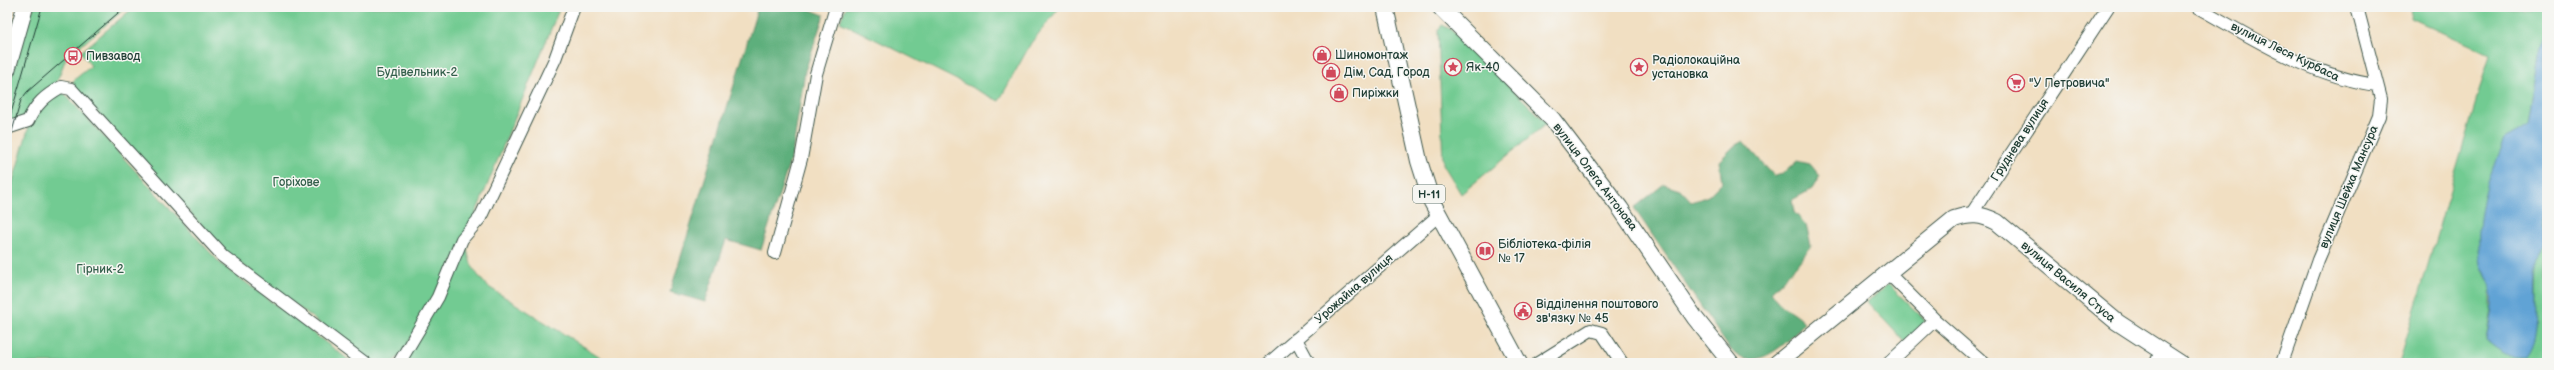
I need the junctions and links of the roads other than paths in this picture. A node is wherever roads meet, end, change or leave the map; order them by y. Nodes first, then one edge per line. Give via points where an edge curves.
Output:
1 (25, 7) edge
2 (574, 7) edge
3 (836, 7) edge
4 (1385, 7) edge
5 (1440, 7) edge
6 (2108, 7) edge
7 (2197, 7) edge
8 (2357, 7) edge
9 (7, 70) edge
10 (2376, 85) junction
11 (7, 128) edge
12 (1972, 213) junction
13 (1439, 215) junction
14 (775, 253) dead end
15 (1888, 273) junction
16 (1935, 320) junction
17 (1296, 339) junction
18 (2159, 357) edge
19 (364, 363) edge
20 (399, 363) edge
21 (1269, 363) edge
22 (1309, 363) edge
23 (1519, 363) edge
24 (1538, 363) edge
25 (1622, 363) edge
26 (1731, 363) edge
27 (1777, 363) edge
28 (1889, 363) edge
29 (1984, 363) edge
30 (2180, 363) edge
31 (2282, 363) edge

1 - 9 main road
2 - 20 street via 555,59 480,218 462,239 438,297
3 - 14 street via 816,74 802,159
4 - 13 main road, Н-11 via 1419,161
5 - 26 main road, вулиця Олега Антонова via 1553,120 1620,208 1695,318
6 - 12 street, Груднева вулиця
7 - 10 street, вулиця Леся Курбаса via 2308,65 2345,81
8 - 10 street, вулиця Шейха Мансура
10 - 31 street, вулиця Шейха Мансура via 2381,99 2379,116 2318,260
11 - 19 street via 28,121 36,105 47,94 61,87 70,89 223,256
12 - 15 main road via 1954,219
12 - 18 main road, вулиця Василя Стуса via 1984,215 1997,222
13 - 17 street, Урожайна вулиця
13 - 23 main road, Н-11
15 - 16 street
15 - 27 main road
16 - 28 street
16 - 29 street
17 - 21 street, Урожайна вулиця
17 - 22 street
18 - 30 main road, вулиця Василя Стуса
24 - 25 street via 1586,333 1597,330 1607,338

